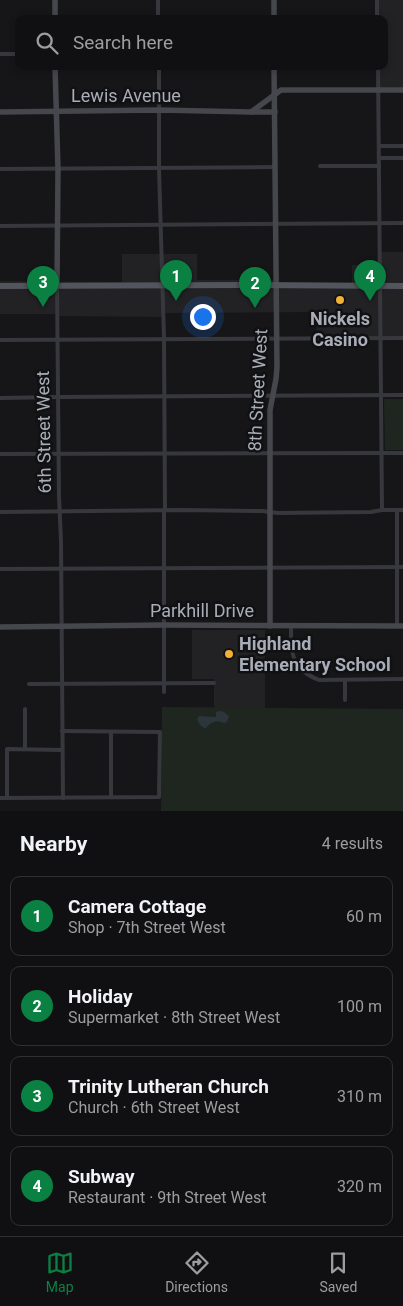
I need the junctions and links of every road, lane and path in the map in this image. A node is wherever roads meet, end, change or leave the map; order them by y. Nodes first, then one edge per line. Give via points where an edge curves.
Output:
1 (55, 0) edge
2 (158, 0) edge
3 (274, 0) edge
4 (377, 0) edge
5 (55, 15) edge
6 (158, 15) edge
7 (274, 15) edge
8 (377, 15) edge
9 (0, 54) edge
10 (15, 54) edge
11 (55, 70) edge
12 (159, 70) edge
13 (274, 70) edge
14 (378, 70) edge
15 (378, 90) junction
16 (403, 90) edge
17 (275, 95) junction
18 (159, 110) junction
19 (56, 111) junction
20 (0, 112) edge
21 (251, 112) junction
22 (275, 112) junction
23 (379, 146) junction
24 (403, 146) edge
25 (379, 158) junction
26 (403, 158) edge
27 (320, 166) dead end
28 (379, 166) junction
29 (275, 167) junction
30 (159, 168) junction
31 (0, 169) edge
32 (58, 169) junction
33 (380, 223) junction
34 (403, 223) edge
35 (161, 224) junction
36 (276, 224) junction
37 (57, 225) junction
38 (0, 226) edge
39 (0, 286) edge
40 (57, 286) junction
41 (163, 286) junction
42 (277, 286) junction
43 (380, 286) junction
44 (403, 286) edge
45 (277, 338) junction
46 (380, 338) junction
47 (403, 338) edge
48 (164, 339) junction
49 (0, 340) edge
50 (58, 340) junction
51 (380, 395) junction
52 (403, 395) edge
53 (273, 396) junction
54 (58, 397) junction
55 (165, 397) junction
56 (0, 398) edge
57 (165, 453) junction
58 (270, 453) junction
59 (381, 453) junction
60 (403, 453) edge
61 (0, 454) edge
62 (58, 454) junction
63 (164, 510) junction
64 (382, 510) junction
65 (397, 510) junction
66 (403, 510) edge
67 (0, 512) edge
68 (61, 512) junction
69 (270, 512) junction
70 (270, 567) junction
71 (397, 567) junction
72 (403, 567) edge
73 (163, 568) junction
74 (0, 569) edge
75 (62, 569) junction
76 (62, 626) junction
77 (164, 626) junction
78 (270, 626) junction
79 (291, 626) junction
80 (400, 626) edge
81 (0, 627) edge
82 (403, 679) edge
83 (345, 680) junction
84 (164, 683) junction
85 (214, 683) dead end
86 (29, 684) dead end
87 (62, 684) junction
88 (164, 692) dead end
89 (345, 700) dead end
90 (25, 709) dead end
91 (62, 731) junction
92 (111, 732) junction
93 (25, 749) junction
94 (62, 750) junction
95 (111, 797) junction
96 (0, 798) edge
97 (7, 798) junction
98 (63, 798) junction

1 - 5 street
2 - 6 street
3 - 7 street
4 - 8 street
9 - 10 street
11 - 19 street, 6th Street West
12 - 18 street
13 - 17 street, 8th Street West
14 - 15 street
15 - 16 street
15 - 17 street via 281,90
15 - 23 street
17 - 21 street
17 - 22 street, 8th Street West
18 - 19 street, Lewis Avenue
18 - 21 street, Lewis Avenue
18 - 30 street
19 - 20 street, Lewis Avenue
19 - 32 street, 6th Street West
21 - 22 street, Lewis Avenue
22 - 29 street, 8th Street West
23 - 24 street
23 - 25 street
25 - 26 street
25 - 28 street
27 - 28 street
28 - 33 street
29 - 30 street
29 - 36 street, 8th Street West
30 - 32 street
30 - 35 street
31 - 32 street
32 - 37 street, 6th Street West
33 - 34 street
33 - 36 street
33 - 43 street
35 - 36 street
35 - 37 street
35 - 41 street
36 - 42 street, 8th Street West
37 - 38 street
37 - 40 street, 6th Street West
39 - 40 main road
40 - 41 main road
40 - 50 street, 6th Street West
41 - 42 main road
41 - 48 street
42 - 43 main road
42 - 45 street, 8th Street West
43 - 44 main road
43 - 46 street
45 - 46 street
45 - 48 street
45 - 53 street, 8th Street West
46 - 47 street
46 - 51 street
48 - 50 street
48 - 55 street
49 - 50 street
50 - 54 street, 6th Street West
51 - 52 street
51 - 53 street
51 - 59 street
53 - 55 street
53 - 58 street, 8th Street West
54 - 55 street
54 - 56 street
54 - 62 street, 6th Street West
55 - 57 street
57 - 58 street
57 - 62 street
57 - 63 street
58 - 59 street
58 - 69 street, 8th Street West
59 - 60 street
59 - 64 street
61 - 62 street
62 - 68 street, 6th Street West
63 - 68 street
63 - 69 street
63 - 73 street
64 - 65 street
64 - 69 street
65 - 66 street
65 - 71 street
67 - 68 street
68 - 75 street, 6th Street West
69 - 70 street, 8th Street West
70 - 71 street
70 - 73 street
70 - 78 street, 8th Street West
71 - 72 street
71 - 80 street
73 - 75 street
73 - 77 street
74 - 75 street
75 - 76 street, 6th Street West
76 - 77 street, Parkhill Drive
76 - 81 street, Parkhill Drive
76 - 87 street, 6th Street West
77 - 78 street, Parkhill Drive
77 - 84 street
78 - 79 street, Parkhill Drive
79 - 80 street, Parkhill Drive
79 - 83 street via 292,653 307,675 320,680
82 - 83 street
83 - 89 street
84 - 85 street
84 - 87 street
84 - 88 street
86 - 87 street
87 - 91 street, 6th Street West
90 - 93 street
91 - 92 street
91 - 94 street, 6th Street West
92 - 95 street
92 - 95 street via 160,732 159,797
93 - 94 street
93 - 97 street via 7,749
94 - 98 street, 6th Street West
95 - 98 street
96 - 97 street
97 - 98 street

